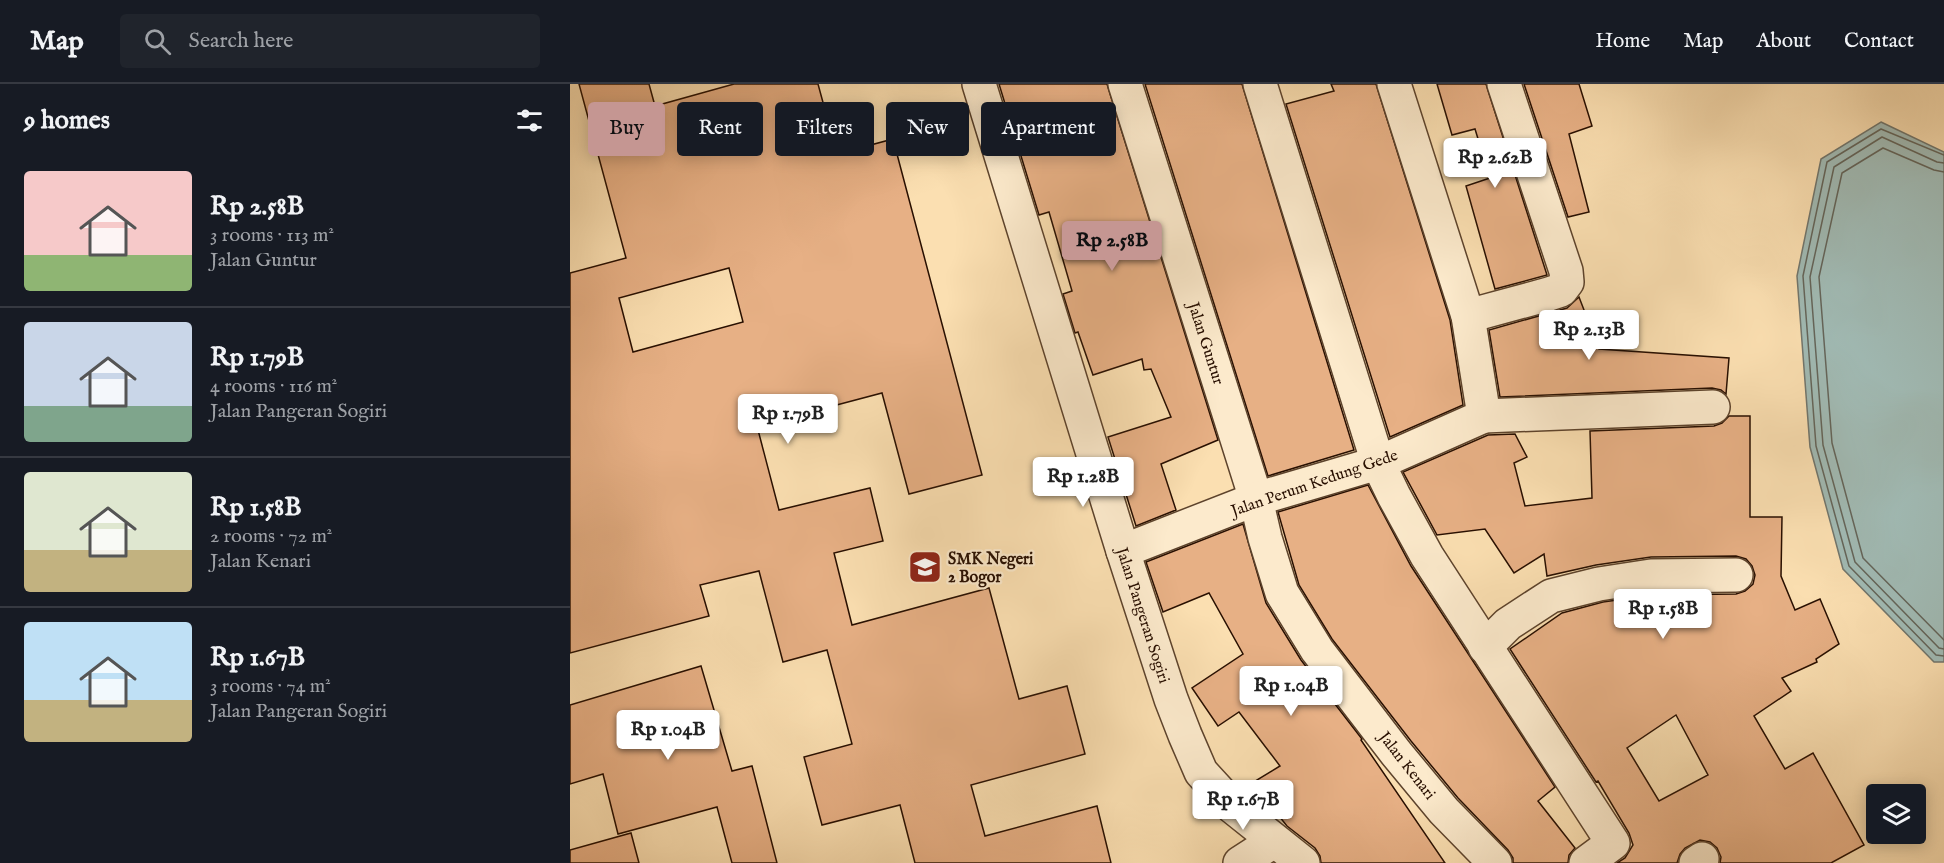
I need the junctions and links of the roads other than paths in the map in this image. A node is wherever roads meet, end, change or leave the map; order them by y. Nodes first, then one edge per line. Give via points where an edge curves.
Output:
1 (979, 84) edge
2 (1125, 84) edge
3 (1260, 84) edge
4 (1394, 84) edge
5 (1504, 84) edge
6 (1468, 316) junction
7 (1713, 407) dead end
8 (1484, 416) junction
9 (1378, 463) junction
10 (1256, 499) junction
11 (1123, 551) junction
12 (1736, 575) dead end
13 (1485, 647) junction
14 (1274, 841) junction
15 (1240, 863) edge
16 (1303, 863) edge
17 (1495, 863) edge
18 (1586, 863) edge

1 - 11 street, Jalan Pangeran Sogiri
2 - 10 street, Jalan Guntur
3 - 9 street
4 - 6 street
5 - 6 street via 1567,282 1561,290
6 - 8 street
7 - 8 street
8 - 9 street, Jalan Perum Kedung Gede
9 - 10 street, Jalan Perum Kedung Gede
9 - 13 street via 1427,556
10 - 11 street, Jalan Perum Kedung Gede
10 - 17 street, Jalan Kenari via 1282,593 1317,650 1444,811
11 - 14 street, Jalan Pangeran Sogiri via 1171,699 1201,772 1233,807
12 - 13 street via 1651,576 1551,596 1508,624
13 - 18 street via 1613,843
14 - 15 street
14 - 16 street, Jalan Pangeran Sogiri

